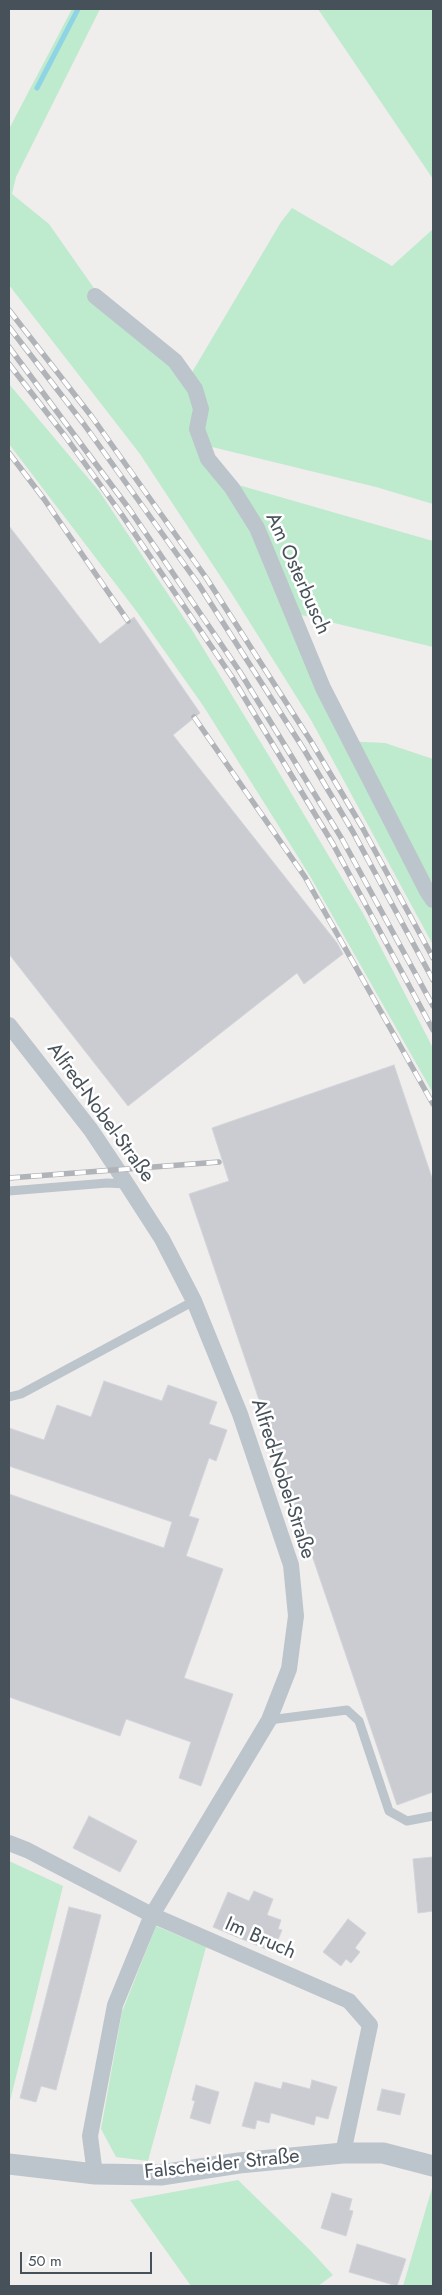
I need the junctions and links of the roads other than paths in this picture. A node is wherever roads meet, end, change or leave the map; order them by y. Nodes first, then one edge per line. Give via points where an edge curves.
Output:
1 (95, 296) dead end
2 (433, 900) edge
3 (9, 1025) edge
4 (127, 1184) junction
5 (9, 1191) edge
6 (194, 1301) junction
7 (9, 1397) edge
8 (269, 1720) junction
9 (433, 1816) edge
10 (9, 1843) edge
11 (152, 1915) junction
12 (343, 2153) junction
13 (9, 2164) edge
14 (433, 2166) edge
15 (95, 2174) junction

1 - 2 street, Am Osterbusch via 175,361 195,389 201,409 196,429 208,460 232,488 257,528 323,688
3 - 4 street, Alfred-Nobel-Straße via 91,1130
4 - 5 lane
4 - 6 street, Alfred-Nobel-Straße via 162,1238
6 - 7 lane via 21,1394
6 - 8 street, Alfred-Nobel-Straße via 240,1414 291,1565 296,1616 289,1668
8 - 9 lane via 348,1710 359,1721 389,1811 407,1821
8 - 11 street, Alfred-Nobel-Straße
10 - 11 street, Im Bruch
11 - 12 street, Im Bruch via 349,2001 370,2025
11 - 15 street, Alfred-Nobel-Straße via 115,2005 90,2136
12 - 14 street, Falscheider Straße via 383,2154
12 - 15 street, Falscheider Straße via 239,2163 161,2175
13 - 15 street, Falscheider Straße

